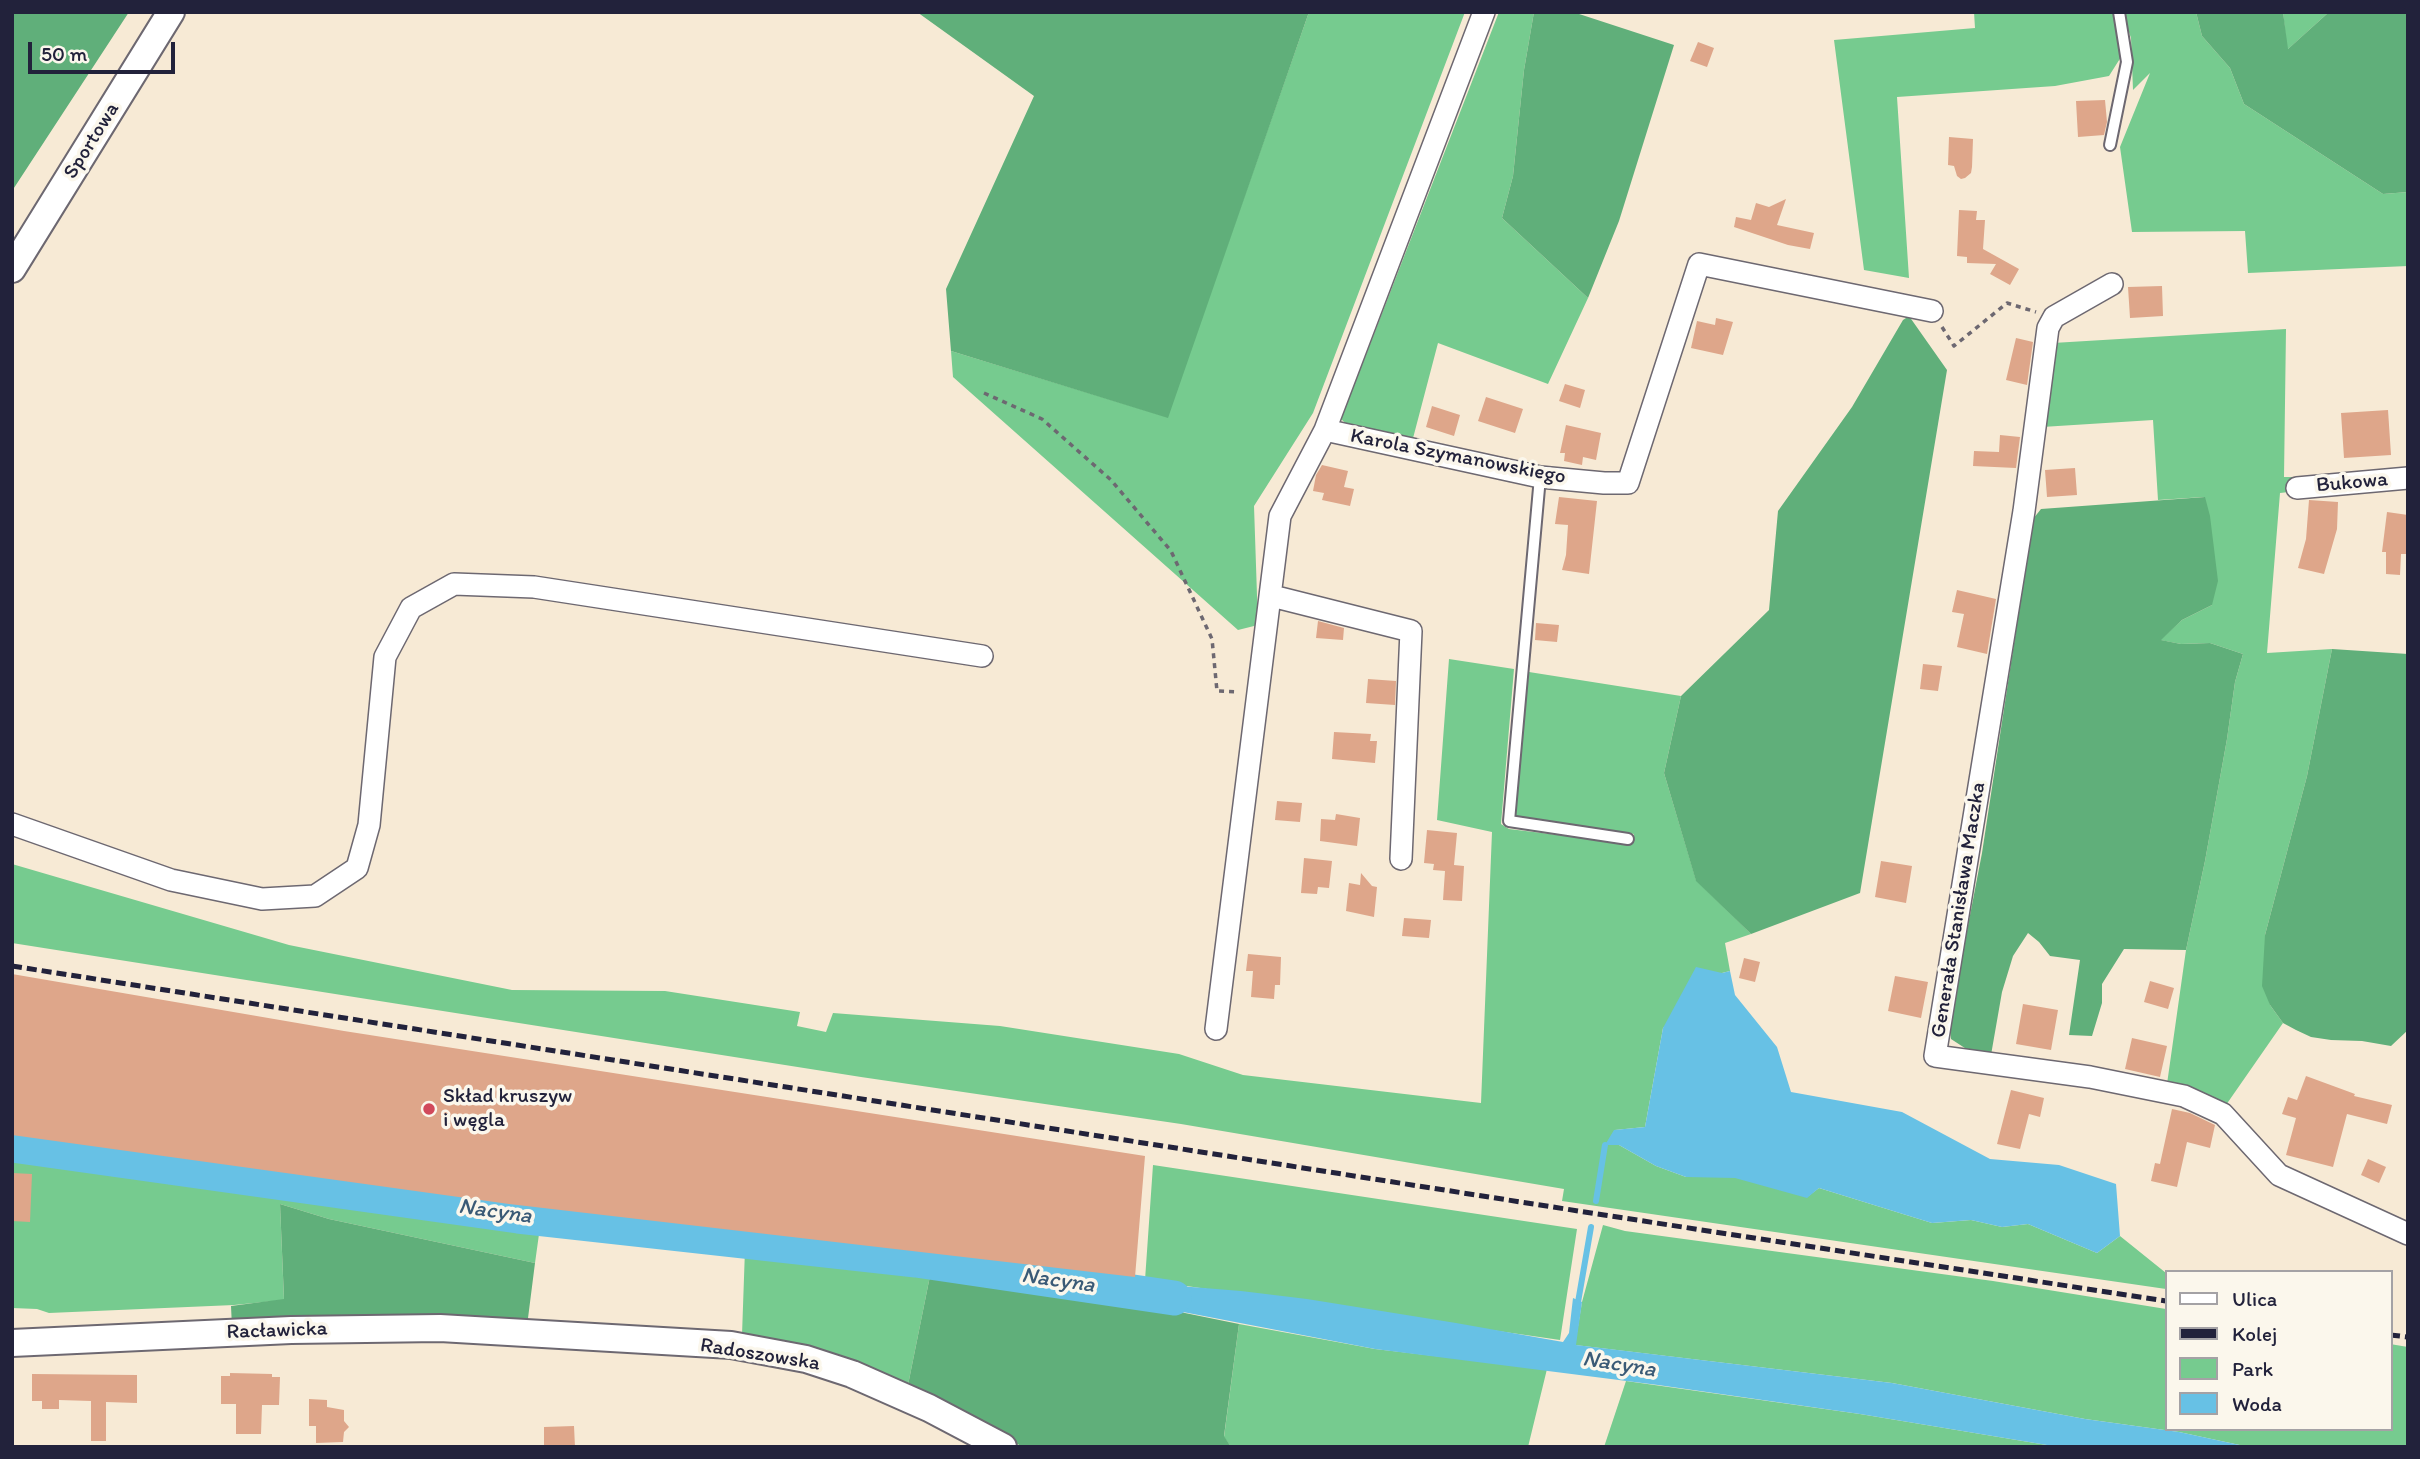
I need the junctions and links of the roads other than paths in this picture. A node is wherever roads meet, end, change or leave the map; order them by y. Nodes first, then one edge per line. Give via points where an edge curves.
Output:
1 (171, 12) edge
2 (1484, 12) edge
3 (2119, 12) edge
4 (2110, 145) dead end
5 (12, 269) edge
6 (2112, 284) dead end
7 (1932, 311) road end
8 (1325, 430) junction
9 (1540, 477) junction
10 (2408, 478) edge
11 (2297, 488) dead end
12 (1272, 596) junction
13 (982, 656) dead end
14 (12, 824) edge
15 (1628, 839) dead end
16 (1401, 859) dead end
17 (1216, 1029) dead end
18 (2408, 1234) edge
19 (541, 1334) joint
20 (12, 1343) edge
21 (1003, 1447) edge

1 - 5 street, Sportowa
2 - 8 street, Karola Szymanowskiego
3 - 4 lane via 2127,62
6 - 18 street, Generała Stanisława Maczka via 2054,317 2048,328 2024,511 1936,1056 2090,1077 2184,1096 2224,1114 2279,1175
7 - 9 street, Karola Szymanowskiego via 1699,264 1628,483
8 - 9 street, Karola Szymanowskiego
8 - 12 street, Karola Szymanowskiego via 1280,516
9 - 15 lane via 1509,821
10 - 11 street, Bukowa
12 - 16 street via 1411,631
12 - 17 street, Karola Szymanowskiego
13 - 14 street via 534,587 454,584 411,608 385,657 369,825 357,869 315,896 262,899 171,880
19 - 20 street, Racławicka via 440,1328 292,1330
19 - 21 street, Radoszowska via 731,1345 806,1359 888,1389

